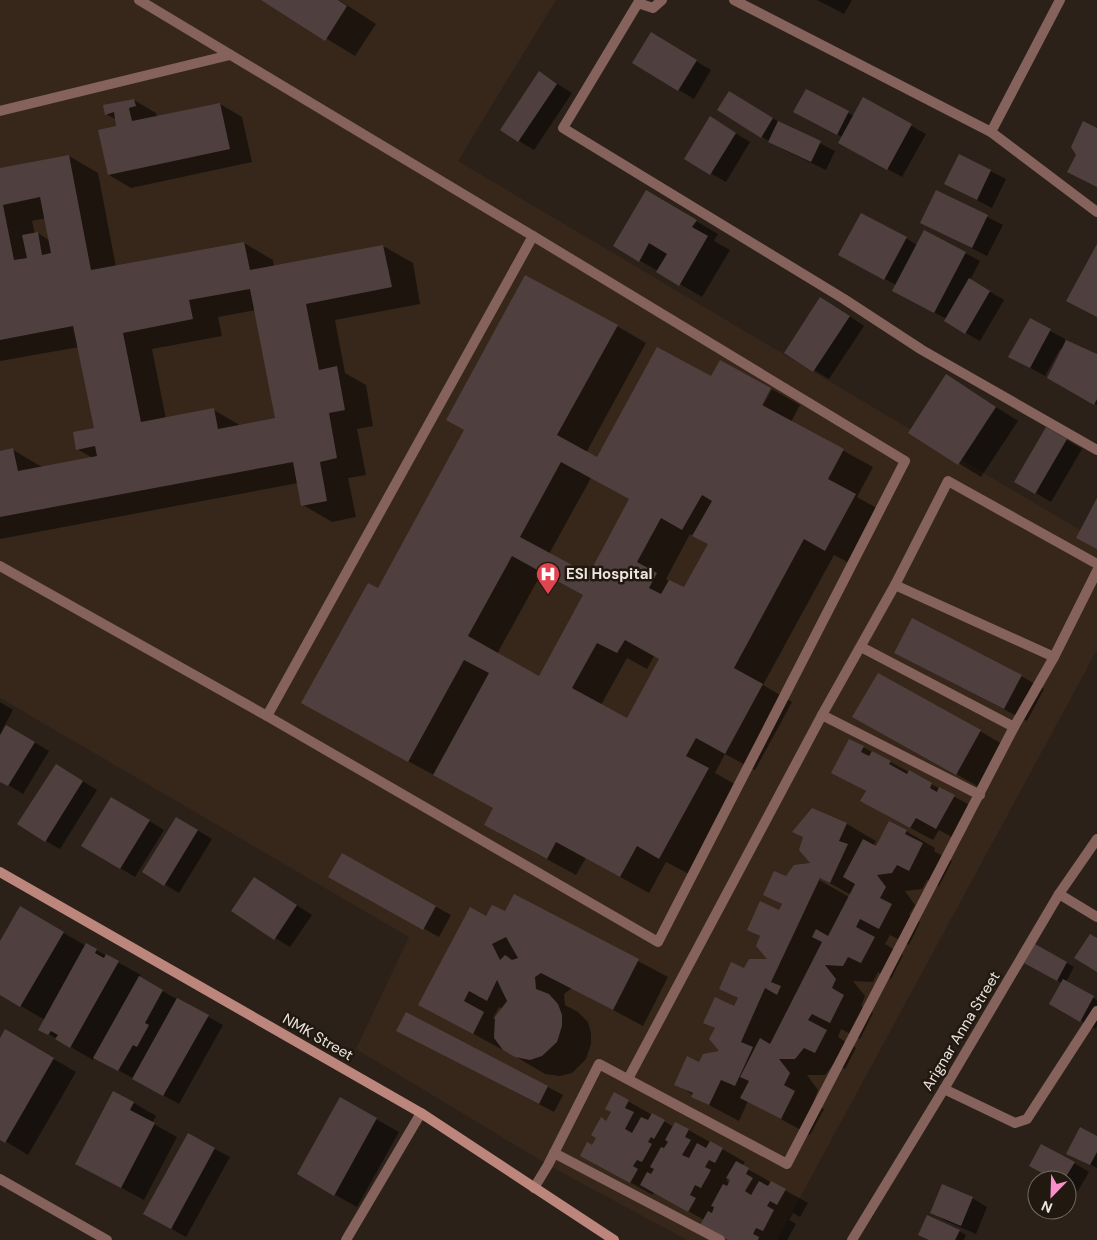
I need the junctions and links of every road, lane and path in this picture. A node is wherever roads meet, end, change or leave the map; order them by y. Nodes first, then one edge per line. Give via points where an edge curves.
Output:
1 (139, 0) edge
2 (662, 0) edge
3 (734, 0) edge
4 (1060, 0) edge
5 (230, 55) junction
6 (0, 111) edge
7 (991, 132) junction
8 (1097, 212) edge
9 (533, 236) junction
10 (1097, 450) edge
11 (1097, 564) edge
12 (0, 566) edge
13 (1097, 571) edge
14 (895, 585) junction
15 (861, 647) junction
16 (1054, 657) junction
17 (822, 715) junction
18 (267, 716) junction
19 (1014, 727) junction
20 (980, 796) junction
21 (1097, 839) edge
22 (0, 872) edge
23 (1059, 894) junction
24 (1097, 917) edge
25 (1097, 1011) edge
26 (628, 1079) junction
27 (944, 1089) junction
28 (421, 1113) junction
29 (554, 1153) junction
30 (0, 1179) edge
31 (534, 1188) junction
32 (107, 1240) edge
33 (346, 1240) edge
34 (614, 1240) edge
35 (720, 1240) edge
36 (852, 1240) edge

1 - 5 street
2 - 10 street via 653,8 638,3 563,128 922,350
3 - 7 street
4 - 7 street
5 - 6 street
5 - 9 street
7 - 8 street
9 - 18 street
9 - 18 street via 905,461 658,942
11 - 14 street via 948,481
12 - 18 street
13 - 16 street
14 - 15 street
14 - 16 street
15 - 17 street
15 - 19 street
16 - 19 street
17 - 20 street
17 - 26 street
19 - 20 street
20 - 26 street via 787,1164
21 - 23 street, Arignar Anna Street
22 - 28 street, NMK Street
23 - 24 street
23 - 27 street, Arignar Anna Street
25 - 27 street via 1028,1119 1015,1123
26 - 29 street via 599,1064
27 - 36 street, Arignar Anna Street
28 - 31 street, NMK Street
28 - 33 street
29 - 31 street
29 - 35 street
30 - 32 street
31 - 34 street, NMK Street

